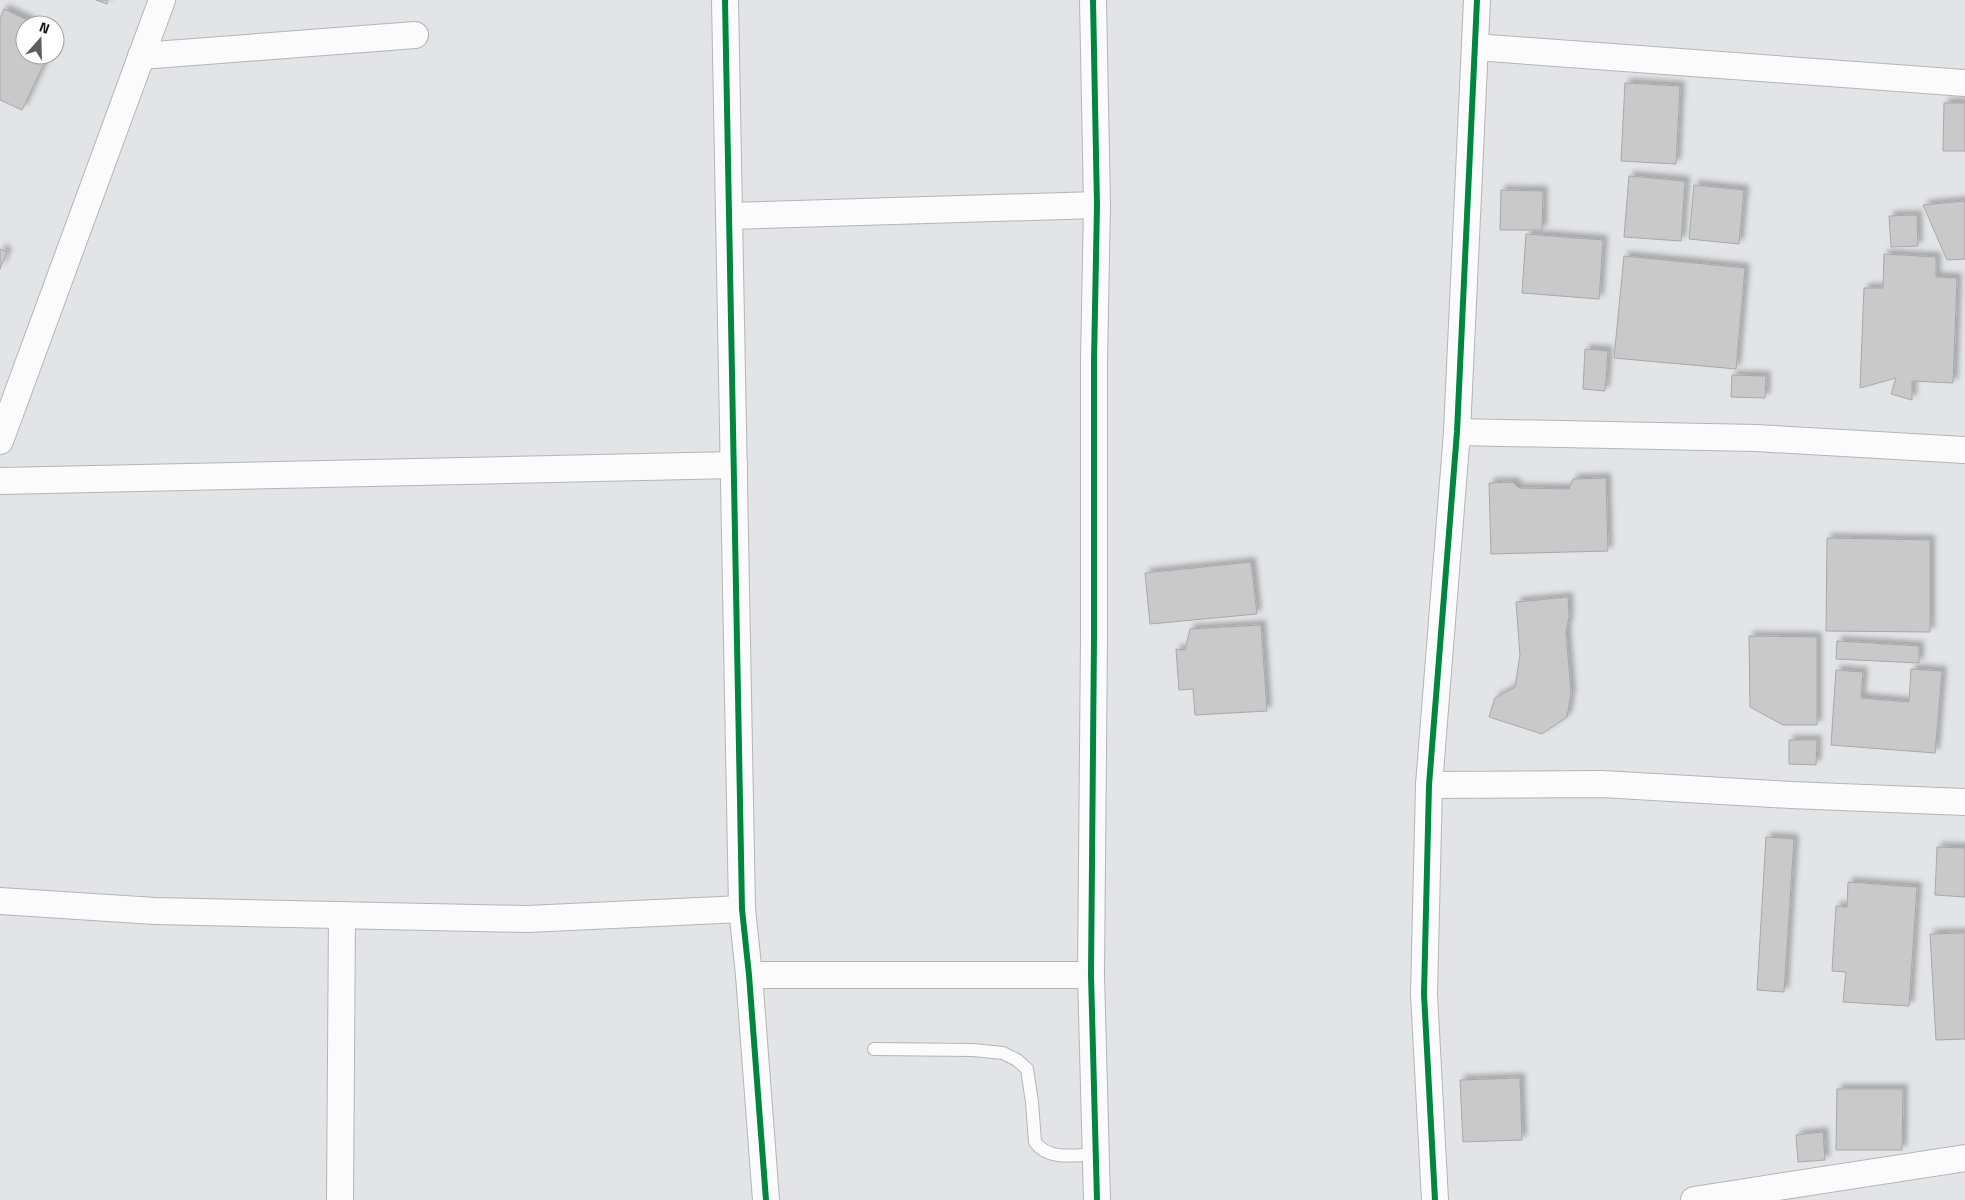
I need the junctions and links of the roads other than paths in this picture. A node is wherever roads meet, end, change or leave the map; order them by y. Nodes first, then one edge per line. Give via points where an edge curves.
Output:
1 (162, 0) edge
2 (724, 0) edge
3 (1094, 0) edge
4 (1477, 0) edge
5 (416, 35) dead end
6 (1475, 46) junction
7 (141, 56) junction
8 (1965, 83) edge
9 (1097, 205) junction
10 (728, 216) junction
11 (1457, 432) junction
12 (0, 441) edge
13 (1965, 450) edge
14 (734, 465) junction
15 (0, 481) edge
16 (1429, 785) junction
17 (1965, 802) edge
18 (0, 901) edge
19 (742, 909) junction
20 (342, 914) junction
21 (1091, 974) junction
22 (750, 975) junction
23 (874, 1049) dead end
24 (1096, 1154) junction
25 (1965, 1158) edge
26 (340, 1200) edge
27 (766, 1200) edge
28 (1096, 1200) edge
29 (1435, 1200) edge
30 (1694, 1200) edge

1 - 7 street
2 - 10 street
3 - 9 street
4 - 6 street
5 - 7 street
6 - 8 street
6 - 11 street
7 - 12 street
9 - 10 street
9 - 21 street
10 - 14 street
11 - 13 street via 1756,438
11 - 16 street
14 - 15 street
14 - 19 street
16 - 17 street via 1602,784 1791,796
16 - 29 street via 1424,994
18 - 20 street via 155,910
19 - 20 street via 527,919
19 - 22 street
20 - 26 street
21 - 22 street
21 - 24 street
22 - 27 street
23 - 24 lane via 1003,1053 1026,1068 1038,1146 1056,1155
24 - 28 street
25 - 30 street

